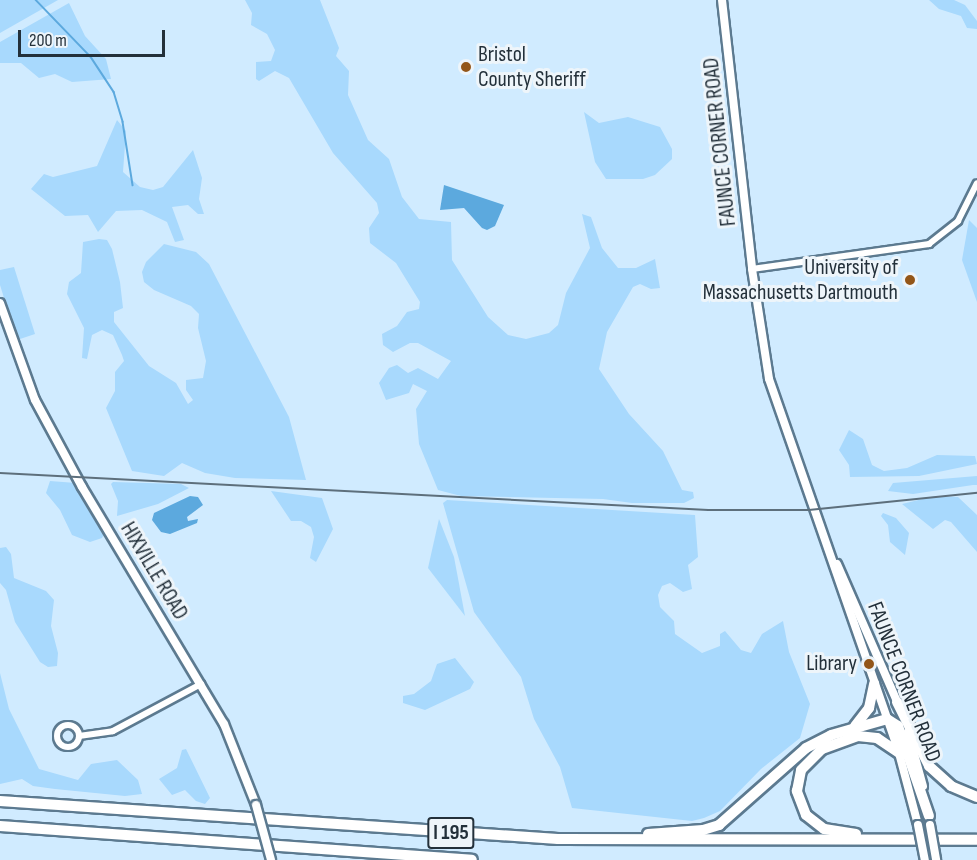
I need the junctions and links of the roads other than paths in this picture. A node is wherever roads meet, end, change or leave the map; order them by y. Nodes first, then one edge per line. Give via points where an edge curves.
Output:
1 (722, 0) edge
2 (977, 183) edge
3 (752, 269) junction
4 (0, 303) edge
5 (832, 555) junction
6 (862, 618) junction
7 (854, 623) junction
8 (201, 684) junction
9 (874, 684) junction
10 (897, 702) junction
11 (887, 719) junction
12 (853, 728) junction
13 (79, 736) dead end
14 (898, 753) junction
15 (977, 797) edge
16 (0, 801) edge
17 (929, 821) junction
18 (0, 826) edge
19 (582, 839) junction
20 (904, 840) junction
21 (977, 840) edge
22 (271, 860) edge
23 (472, 860) edge
24 (925, 860) edge
25 (936, 860) edge

1 - 3 main road, FAUNCE CORNER ROAD
2 - 3 street via 958,222 929,244
3 - 5 main road, FAUNCE CORNER ROAD via 773,395
4 - 8 main road, HIXVILLE ROAD via 24,377 44,417
5 - 6 main road, FAUNCE CORNER ROAD
5 - 7 main road, FAUNCE CORNER ROAD
6 - 7 main road
6 - 10 main road, FAUNCE CORNER ROAD
7 - 9 main road, FAUNCE CORNER ROAD
8 - 13 street via 113,731
8 - 22 main road, HIXVILLE ROAD, bridge via 235,745
9 - 11 main road, FAUNCE CORNER ROAD
9 - 12 highway via 869,708
10 - 15 highway via 929,766 951,786
10 - 17 main road, FAUNCE CORNER ROAD via 915,754
11 - 12 highway
11 - 14 main road, FAUNCE CORNER ROAD
11 - 17 highway via 898,726
12 - 19 highway via 806,748 719,825 697,831
14 - 20 highway via 868,736 829,746 804,765 797,791 806,815 824,829
14 - 24 main road, FAUNCE CORNER ROAD, bridge
16 - 19 highway, I 195
17 - 25 main road, FAUNCE CORNER ROAD, bridge
18 - 23 highway, I 195
19 - 20 highway, I 195
20 - 21 highway, I 195

